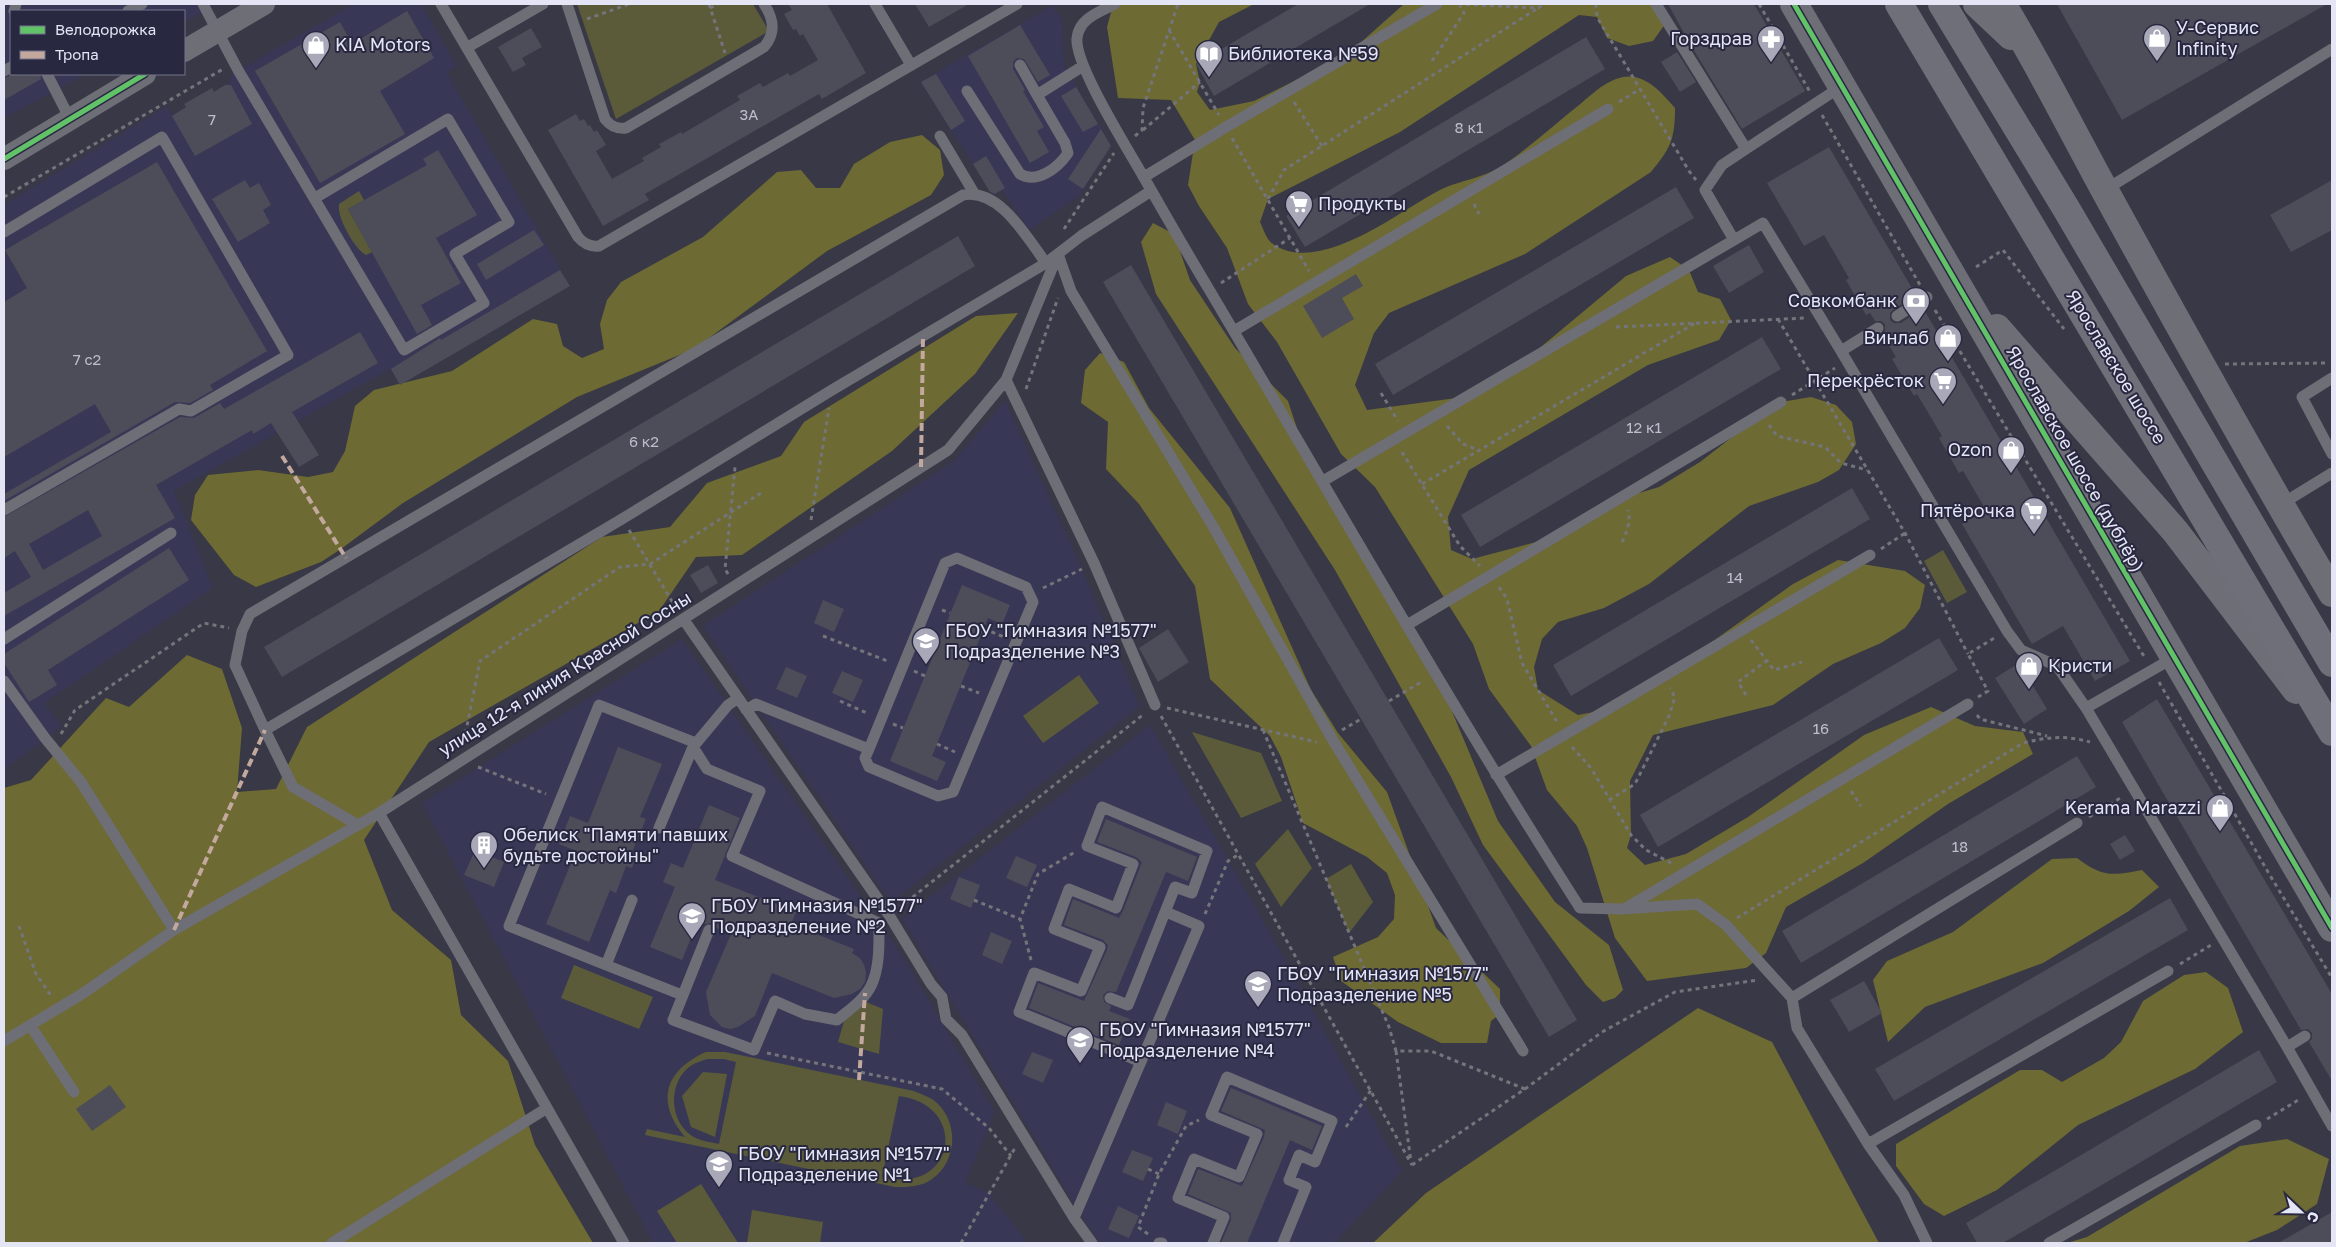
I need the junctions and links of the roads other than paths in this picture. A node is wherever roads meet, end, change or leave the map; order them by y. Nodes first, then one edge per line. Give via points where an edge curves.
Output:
1 (142, 4) edge
2 (203, 4) edge
3 (264, 4) edge
4 (441, 4) edge
5 (543, 4) edge
6 (567, 4) edge
7 (764, 4) edge
8 (876, 4) edge
9 (1017, 4) edge
10 (1113, 4) edge
11 (1437, 4) edge
12 (1656, 4) edge
13 (1794, 4) edge
14 (1899, 4) edge
15 (1942, 4) edge
16 (1976, 4) edge
17 (2002, 4) edge
18 (130, 10) edge
19 (218, 31) junction
20 (468, 47) junction
21 (2332, 49) edge
22 (185, 50) edge
23 (2036, 59) junction
24 (911, 65) junction
25 (1020, 65) dead end
26 (1083, 66) junction
27 (48, 75) edge
28 (143, 75) edge
29 (1843, 85) junction
30 (967, 91) dead end
31 (1037, 95) junction
32 (1608, 109) road end
33 (70, 119) junction
34 (940, 136) dead end
35 (1746, 149) junction
36 (4, 159) edge
37 (1144, 177) junction
38 (2105, 190) junction
39 (1151, 191) junction
40 (974, 193) junction
41 (314, 198) junction
42 (4, 232) edge
43 (1734, 240) junction
44 (1058, 254) junction
45 (1046, 263) junction
46 (1966, 274) junction
47 (1927, 297) road end
48 (1897, 316) dead end
49 (1878, 328) dead end
50 (1234, 331) junction
51 (1844, 355) junction
52 (2332, 378) edge
53 (1006, 380) junction
54 (1781, 402) road end
55 (2332, 454) edge
56 (2332, 474) edge
57 (1323, 481) junction
58 (2280, 505) junction
59 (4, 510) edge
60 (171, 533) dead end
61 (1870, 556) road end
62 (2332, 593) edge
63 (684, 620) junction
64 (1407, 625) junction
65 (4, 638) edge
66 (2163, 663) junction
67 (2332, 663) edge
68 (4, 681) edge
69 (737, 699) junction
70 (1968, 704) road end
71 (1155, 705) road end
72 (2086, 708) junction
73 (746, 710) junction
74 (265, 730) junction
75 (2332, 732) edge
76 (2332, 737) edge
77 (694, 745) junction
78 (869, 749) junction
79 (1496, 775) junction
80 (379, 813) junction
81 (2077, 823) road end
82 (358, 825) junction
83 (659, 828) dead end
84 (632, 900) dead end
85 (1623, 909) junction
86 (1166, 912) junction
87 (890, 915) junction
88 (879, 923) junction
89 (2332, 928) edge
90 (174, 930) junction
91 (709, 930) dead end
92 (606, 965) junction
93 (2168, 970) road end
94 (682, 995) junction
95 (1110, 998) dead end
96 (1792, 998) junction
97 (30, 1025) junction
98 (2305, 1036) dead end
99 (4, 1042) edge
100 (2287, 1047) junction
101 (1523, 1051) dead end
102 (1141, 1062) junction
103 (74, 1092) dead end
104 (547, 1108) junction
105 (2256, 1125) road end
106 (2332, 1126) edge
107 (1868, 1144) junction
108 (1074, 1218) junction
109 (332, 1243) edge
110 (624, 1243) edge
111 (1092, 1243) edge
112 (1212, 1243) edge
113 (1283, 1243) edge
114 (1927, 1243) edge
115 (2049, 1243) edge

1 - 18 lane
2 - 19 lane
3 - 19 street
4 - 20 lane
5 - 20 lane
6 - 7 lane via 603,114 615,127 626,128 757,52 768,42 773,27
8 - 24 lane
9 - 24 lane
10 - 26 lane via 1081,24 1076,38
11 - 37 lane
12 - 35 lane
13 - 29 street, Ярославское шоссе (дублёр)
14 - 75 main road, Ярославское шоссе
15 - 67 main road, Ярославское шоссе via 2067,210
16 - 23 street
17 - 23 street
19 - 22 street
19 - 41 lane
20 - 24 lane via 578,237 593,247
21 - 38 lane
23 - 38 street
25 - 31 lane
26 - 31 lane
26 - 37 lane
27 - 33 lane
28 - 33 street
29 - 35 lane
29 - 46 street, Ярославское шоссе (дублёр)
30 - 31 lane via 1020,174 1028,179 1037,178 1068,153
32 - 50 lane
33 - 36 street
34 - 40 lane
35 - 43 lane via 1722,165 1705,190
37 - 39 lane
38 - 58 street
39 - 44 lane
39 - 50 lane
40 - 45 lane via 1003,207
40 - 74 lane via 963,195 250,614 242,631 235,665
41 - 41 lane via 404,350 484,303 455,254 509,222 448,119
42 - 59 lane via 162,137 288,355 191,411 179,409
43 - 51 lane via 1763,223
43 - 57 lane
44 - 45 lane
44 - 53 lane, улица 12-я линия Красной Сосны
44 - 101 lane via 1071,291 1214,528 1326,740
45 - 74 lane
46 - 66 street, Ярославское шоссе (дублёр)
46 - 76 street via 2175,531
47 - 48 lane
49 - 51 lane
50 - 57 lane
51 - 72 lane via 2007,631 2021,650 2057,666
52 - 55 lane via 2302,398
53 - 63 lane, улица 12-я линия Красной Сосны via 948,450
53 - 71 lane via 1094,563
54 - 64 lane
56 - 58 lane
57 - 64 lane
58 - 62 street
60 - 65 lane
61 - 79 lane
63 - 69 lane
63 - 80 lane, улица 12-я линия Красной Сосны
64 - 79 lane
66 - 72 lane
66 - 89 street, Ярославское шоссе (дублёр)
68 - 90 lane via 81,782
69 - 73 lane
69 - 77 lane
70 - 85 lane
72 - 100 lane
73 - 78 lane via 756,704
73 - 87 lane
74 - 82 lane via 293,787
77 - 83 lane
77 - 88 lane via 707,769 760,791 732,856
77 - 92 lane via 599,705 560,800 510,926
78 - 78 lane via 865,758 869,767 938,796 953,792 1032,602 1026,587 957,558 944,563
79 - 85 lane via 1580,908
80 - 82 lane, улица 12-я линия Красной Сосны
80 - 104 lane
81 - 96 lane
82 - 90 lane, улица 12-я линия Красной Сосны
84 - 92 lane
85 - 96 lane via 1697,904 1726,925
86 - 95 lane via 1128,1005
86 - 102 lane via 1200,926
86 - 102 lane via 1175,886 1192,893 1207,851 1102,807 1087,846 1133,864 1116,908 1069,889 1054,929 1100,947 1081,991 1034,973 1019,1012
87 - 88 lane
87 - 108 lane via 942,997 946,1019 962,1035
88 - 94 lane via 878,956 871,986 837,1020 805,1014 775,1002 754,1050 673,1020
90 - 97 lane, улица 12-я линия Красной Сосны
91 - 94 lane
92 - 94 lane
93 - 107 lane
96 - 107 lane via 1797,1028
97 - 99 lane, улица 12-я линия Красной Сосны
97 - 103 lane
98 - 100 lane
100 - 106 lane
102 - 108 lane
104 - 109 lane
104 - 110 lane
105 - 115 lane
107 - 114 lane via 1904,1195
108 - 111 lane
112 - 113 lane via 1224,1217 1178,1198 1194,1158 1239,1177 1257,1134 1211,1115 1227,1077 1332,1121 1315,1162 1299,1156 1292,1172 1289,1180 1306,1187

